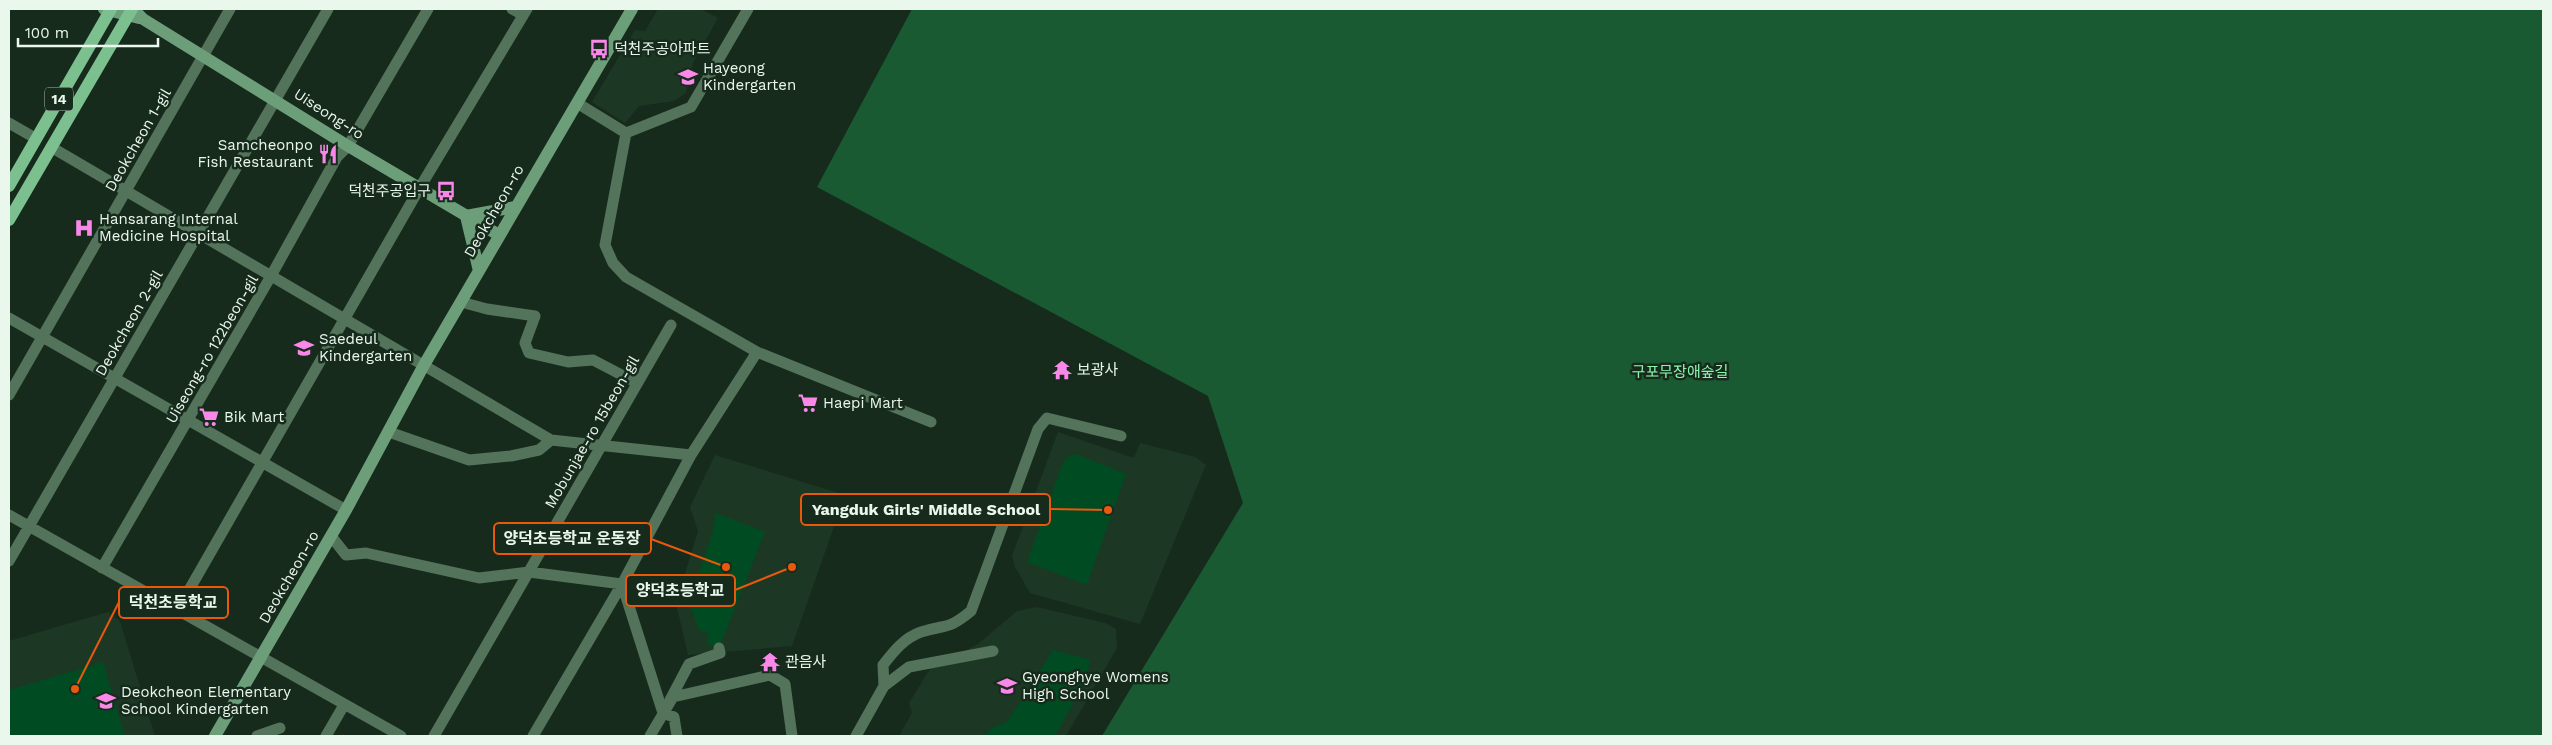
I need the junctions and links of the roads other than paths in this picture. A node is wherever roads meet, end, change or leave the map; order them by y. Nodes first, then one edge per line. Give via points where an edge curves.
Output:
1 (230, 9) edge
2 (328, 9) edge
3 (428, 9) edge
4 (512, 9) edge
5 (632, 9) edge
6 (748, 9) edge
7 (108, 10) edge
8 (131, 11) edge
9 (525, 12) edge
10 (203, 56) junction
11 (276, 99) junction
12 (577, 103) junction
13 (9, 123) edge
14 (626, 133) junction
15 (36, 138) junction
16 (348, 146) junction
17 (50, 147) junction
18 (9, 186) edge
19 (419, 189) junction
20 (126, 190) junction
21 (515, 207) junction
22 (466, 216) junction
23 (9, 220) edge
24 (198, 234) junction
25 (499, 235) junction
26 (479, 271) junction
27 (271, 276) junction
28 (462, 302) junction
29 (9, 318) edge
30 (345, 318) junction
31 (671, 325) dead end
32 (42, 337) junction
33 (757, 352) junction
34 (424, 366) junction
35 (115, 378) junction
36 (637, 383) junction
37 (9, 395) edge
38 (188, 420) junction
39 (931, 422) dead end
40 (389, 432) junction
41 (1121, 436) dead end
42 (551, 440) junction
43 (603, 445) junction
44 (691, 455) junction
45 (263, 463) junction
46 (346, 510) junction
47 (9, 515) edge
48 (29, 526) junction
49 (331, 536) junction
50 (9, 561) edge
51 (102, 568) junction
52 (529, 572) junction
53 (622, 584) junction
54 (177, 611) junction
55 (719, 648) dead end
56 (993, 651) dead end
57 (260, 658) junction
58 (884, 686) junction
59 (344, 705) junction
60 (663, 713) junction
61 (280, 728) dead end
62 (215, 736) edge
63 (257, 736) edge
64 (326, 736) edge
65 (402, 736) edge
66 (434, 736) edge
67 (533, 736) edge
68 (650, 736) edge
69 (677, 736) edge
70 (792, 736) edge
71 (856, 736) edge

1 - 10 street, Deokcheon 1-gil
2 - 11 street, Deokcheon 2-gil
3 - 16 street, Uiseong-ro 122beon-gil
4 - 9 street
5 - 12 main road, Deokcheon-ro
6 - 14 street via 691,108
7 - 8 main road, Uiseong-ro
7 - 15 main road, 14
8 - 10 main road, Uiseong-ro
8 - 17 main road
9 - 19 street
10 - 11 main road, Uiseong-ro
10 - 20 street, Deokcheon 1-gil
11 - 16 main road, Uiseong-ro
11 - 24 street, Deokcheon 2-gil
12 - 14 street
12 - 21 main road, Deokcheon-ro
13 - 15 street
14 - 33 street via 605,245 613,263 626,277
15 - 18 main road, 14
16 - 19 main road, Uiseong-ro
16 - 27 street, Uiseong-ro 122beon-gil via 337,157
17 - 20 street
17 - 23 main road
19 - 22 main road, Uiseong-ro
19 - 30 street
20 - 24 street
20 - 32 street, Deokcheon 1-gil
21 - 22 main road
21 - 25 main road, Deokcheon-ro
22 - 25 main road, Uiseong-ro
22 - 26 main road
24 - 27 street
24 - 35 street, Deokcheon 2-gil
25 - 26 main road, Deokcheon-ro
26 - 28 main road, Deokcheon-ro
27 - 30 street
27 - 38 street, Uiseong-ro 122beon-gil
28 - 34 main road, Deokcheon-ro
28 - 36 street via 535,316 526,343 529,352 568,362 593,360
29 - 32 street
30 - 34 street
30 - 45 street
31 - 36 street, Mobunjae-ro 15beon-gil
32 - 35 street
32 - 37 street, Deokcheon 1-gil
33 - 39 street
33 - 44 street
34 - 40 main road, Deokcheon-ro
34 - 42 street
35 - 38 street
35 - 48 street, Deokcheon 2-gil
36 - 43 street, Mobunjae-ro 15beon-gil
38 - 45 street
38 - 51 street, Uiseong-ro 122beon-gil
40 - 42 street via 469,460 539,450
40 - 46 main road, Deokcheon-ro
41 - 58 street via 1047,418 1038,428 971,611 954,625 920,632 898,646 883,665
42 - 43 street
43 - 44 street
43 - 52 street, Mobunjae-ro 15beon-gil
44 - 53 street
45 - 46 street
45 - 54 street
46 - 49 main road, Deokcheon-ro
47 - 48 street
48 - 50 street, Deokcheon 2-gil
48 - 51 street
49 - 52 street via 346,555 366,553 479,578
49 - 57 main road, Deokcheon-ro
51 - 54 street
52 - 53 street
52 - 66 street, Mobunjae-ro 15beon-gil
53 - 60 street
53 - 67 street
54 - 57 street
55 - 60 street via 720,654 689,664
56 - 58 street via 909,667
57 - 59 street
57 - 62 main road, Deokcheon-ro
58 - 71 street
59 - 64 street
59 - 65 street
60 - 68 street
60 - 69 street via 674,717
60 - 70 street via 673,697 770,676 785,684
61 - 63 street

